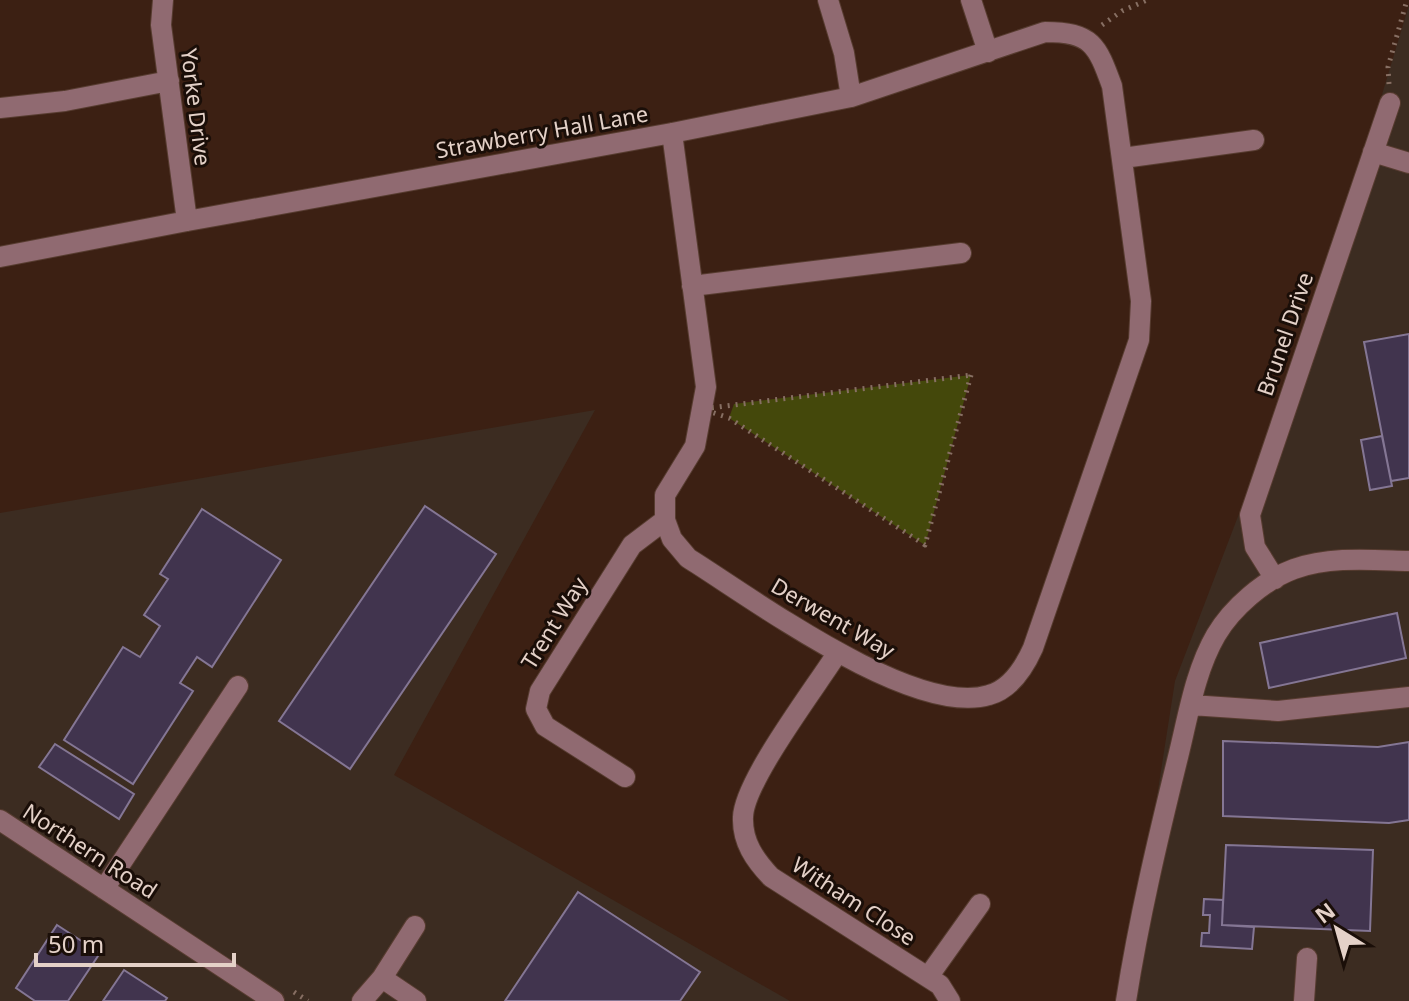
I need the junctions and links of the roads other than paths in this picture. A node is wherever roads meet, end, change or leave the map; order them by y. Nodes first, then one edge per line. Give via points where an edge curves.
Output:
1 (163, 0) edge
2 (828, 0) edge
3 (971, 0) edge
4 (1085, 38) joint
5 (988, 52) junction
6 (169, 81) junction
7 (851, 97) junction
8 (1390, 103) road end
9 (0, 108) edge
10 (672, 133) junction
11 (1254, 140) dead end
12 (1373, 152) junction
13 (1123, 158) junction
14 (1409, 163) edge
15 (187, 221) junction
16 (961, 253) dead end
17 (0, 257) edge
18 (692, 286) junction
19 (665, 520) junction
20 (1409, 561) edge
21 (1275, 579) junction
22 (838, 652) junction
23 (238, 686) dead end
24 (1409, 697) edge
25 (1191, 705) junction
26 (625, 777) dead end
27 (0, 820) edge
28 (104, 889) junction
29 (980, 904) dead end
30 (415, 926) dead end
31 (1307, 958) dead end
32 (928, 977) junction
33 (382, 978) junction
34 (274, 1001) edge
35 (362, 1001) edge
36 (416, 1001) edge
37 (950, 1001) edge
38 (1126, 1001) edge
39 (1304, 1001) edge

1 - 6 street, Yorke Drive
2 - 7 street
3 - 5 street
4 - 5 street, Strawberry Hall Lane via 1045,32
4 - 13 street, Derwent Way via 1101,56 1112,86
5 - 7 street, Strawberry Hall Lane
6 - 9 street
6 - 15 street, Yorke Drive
7 - 10 street, Strawberry Hall Lane
8 - 12 street, Brunel Drive
10 - 15 street, Strawberry Hall Lane
10 - 18 street
11 - 13 street
12 - 14 street
12 - 21 street, Brunel Drive via 1250,515 1255,547
13 - 22 street, Derwent Way via 1141,301 1139,340 1026,663 1004,689 988,696 954,698 896,681
15 - 17 street, Strawberry Hall Lane
16 - 18 street
18 - 19 street via 706,387 695,446 665,495
19 - 22 street, Derwent Way via 688,558
19 - 26 street, Trent Way via 632,545 540,691 536,709 545,726
20 - 21 street via 1337,561 1293,569
21 - 25 street via 1227,619 1205,657
22 - 32 street, Witham Close via 757,776 745,802 744,834 771,877
23 - 28 street
24 - 25 street via 1278,711
25 - 38 street via 1145,888
27 - 28 street, Northern Road
28 - 34 street, Northern Road
29 - 32 street, Witham Close
30 - 33 street
31 - 39 street
32 - 37 street, Witham Close
33 - 35 street
33 - 36 street

